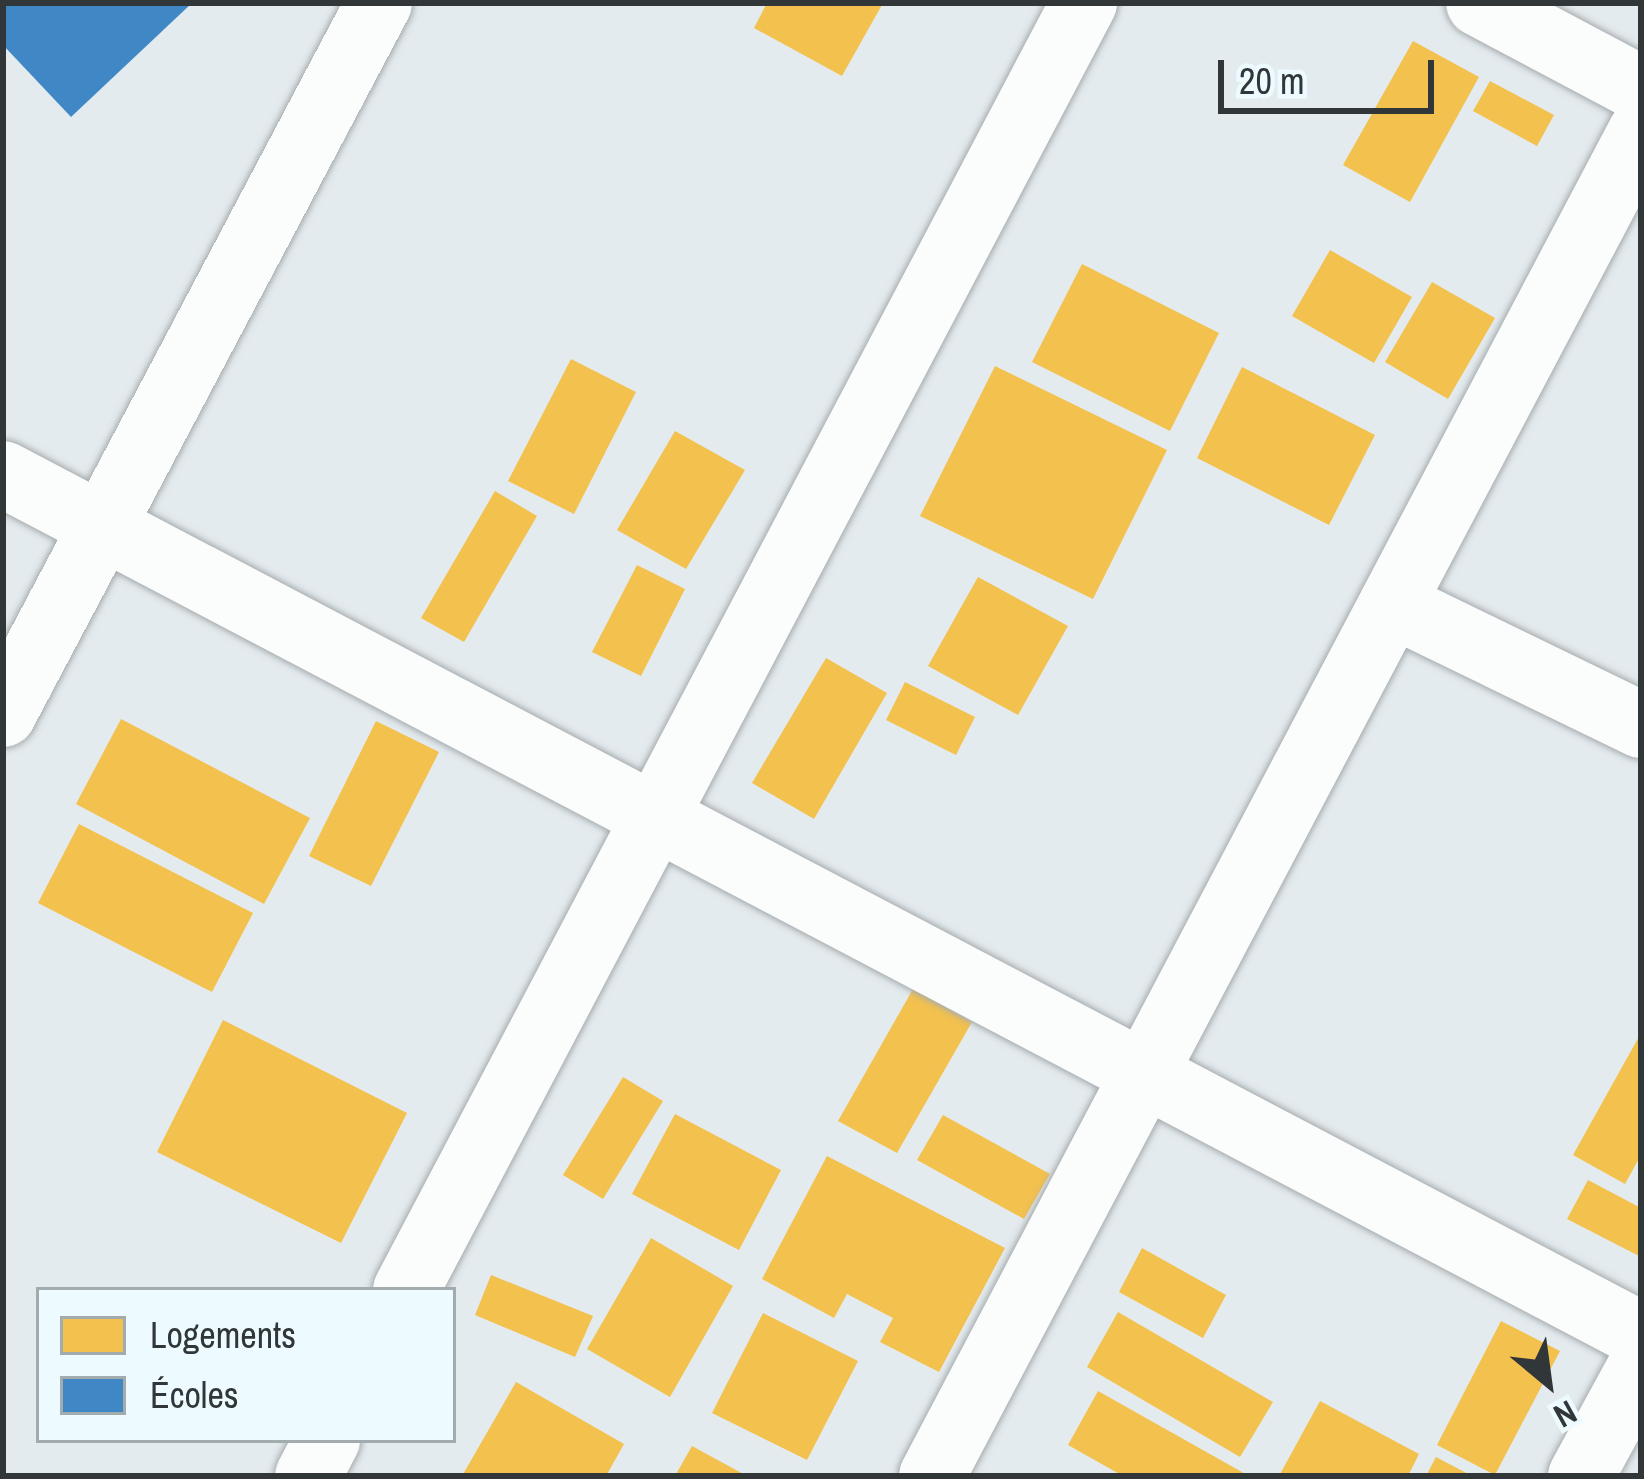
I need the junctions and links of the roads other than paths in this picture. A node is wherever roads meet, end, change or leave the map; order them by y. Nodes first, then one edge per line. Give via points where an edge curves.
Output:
1 (379, 3) edge
2 (1084, 3) edge
3 (1479, 3) edge
4 (1641, 89) edge
5 (1641, 132) edge
6 (3, 474) edge
7 (102, 526) junction
8 (1392, 604) junction
9 (3, 714) edge
10 (1641, 725) edge
11 (655, 816) junction
12 (1144, 1073) junction
13 (408, 1287) edge
14 (1641, 1335) edge
15 (1641, 1366) edge
16 (325, 1443) edge
17 (308, 1476) edge
18 (932, 1476) edge
19 (1581, 1476) edge

1 - 7 street
2 - 11 street
3 - 4 street
5 - 8 street
6 - 7 street
7 - 9 street
7 - 11 street
8 - 10 street
8 - 12 street
11 - 12 street
11 - 13 street
12 - 14 street
12 - 18 street
15 - 19 street
16 - 17 street

